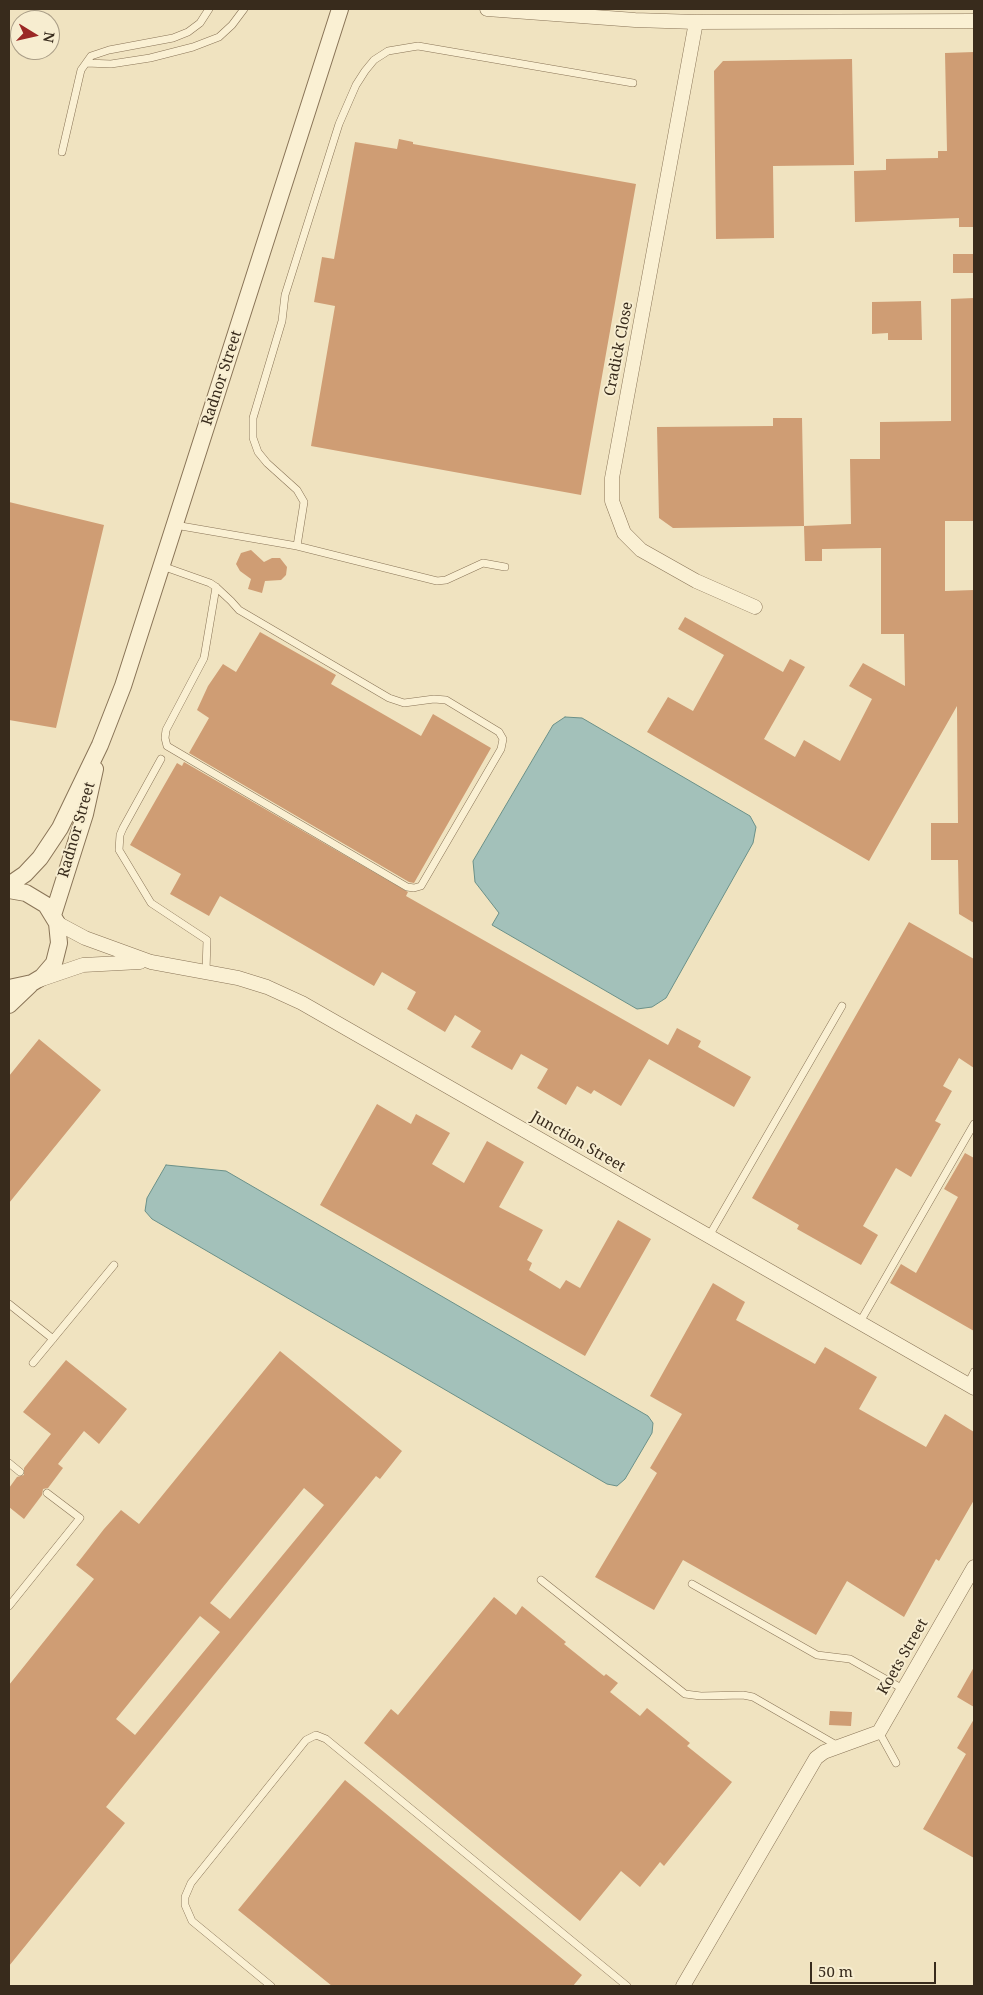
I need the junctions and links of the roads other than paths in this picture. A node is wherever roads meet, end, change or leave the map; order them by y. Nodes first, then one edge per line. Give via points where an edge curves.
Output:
1 (209, 9) edge
2 (244, 9) edge
3 (340, 9) edge
4 (487, 9) edge
5 (974, 21) edge
6 (696, 22) junction
7 (86, 63) junction
8 (633, 83) dead end
9 (62, 152) dead end
10 (175, 525) junction
11 (297, 546) junction
12 (162, 566) junction
13 (505, 567) dead end
14 (216, 587) junction
15 (754, 607) dead end
16 (100, 745) junction
17 (161, 759) dead end
18 (9, 885) edge
19 (9, 890) edge
20 (55, 919) junction
21 (151, 962) junction
22 (206, 971) junction
23 (34, 982) junction
24 (9, 988) edge
25 (9, 1005) edge
26 (842, 1006) dead end
27 (974, 1124) edge
28 (709, 1236) junction
29 (114, 1265) dead end
30 (9, 1304) edge
31 (860, 1322) junction
32 (53, 1339) junction
33 (33, 1363) dead end
34 (972, 1381) edge
35 (9, 1463) edge
36 (20, 1472) dead end
37 (47, 1493) dead end
38 (974, 1567) edge
39 (541, 1580) dead end
40 (692, 1584) dead end
41 (9, 1606) edge
42 (903, 1689) junction
43 (879, 1732) junction
44 (839, 1746) junction
45 (896, 1763) dead end
46 (271, 1986) edge
47 (627, 1986) edge
48 (683, 1986) edge

1 - 7 lane via 200,23 188,32 173,38 109,50 91,56
2 - 7 lane via 219,36 193,47 111,64
3 - 10 street, Radnor Street
4 - 6 street
5 - 6 street
6 - 15 street, Cradick Close via 612,478 612,500 624,533 641,550
7 - 9 lane
8 - 11 lane via 418,46 388,51 365,71 339,124 285,295 282,321 253,418 253,438 258,452 297,490 304,502
10 - 11 lane
10 - 12 street, Radnor Street
11 - 13 lane via 437,581 483,563
12 - 14 lane
12 - 16 street, Radnor Street
14 - 14 lane via 204,658 166,730 167,746 407,886 421,886 501,749 500,732 446,700 404,703 389,698 239,610
16 - 18 street, Radnor Street via 51,842 25,874
16 - 20 street, Radnor Street via 85,814
17 - 22 lane via 122,828 119,850 148,899 207,940
19 - 20 street via 37,898
20 - 21 street, Junction Street via 85,938
20 - 23 street via 59,933 58,953 48,971
21 - 22 street, Junction Street
21 - 23 street, Junction Street via 83,965
22 - 28 street, Junction Street via 255,982 302,1003
23 - 24 street
23 - 25 street
26 - 28 lane
27 - 31 lane
28 - 31 street, Junction Street
29 - 32 lane
30 - 32 lane
31 - 34 street, Junction Street
32 - 33 lane
35 - 36 lane
37 - 41 lane via 80,1518
38 - 42 street, Koets Street
39 - 44 lane via 685,1694 753,1697
40 - 42 lane via 817,1654 850,1659
42 - 43 street, Koets Street
43 - 44 street
43 - 45 lane
44 - 48 street via 816,1758
46 - 47 lane via 192,1921 185,1898 191,1883 203,1868 306,1740 316,1735 326,1739

